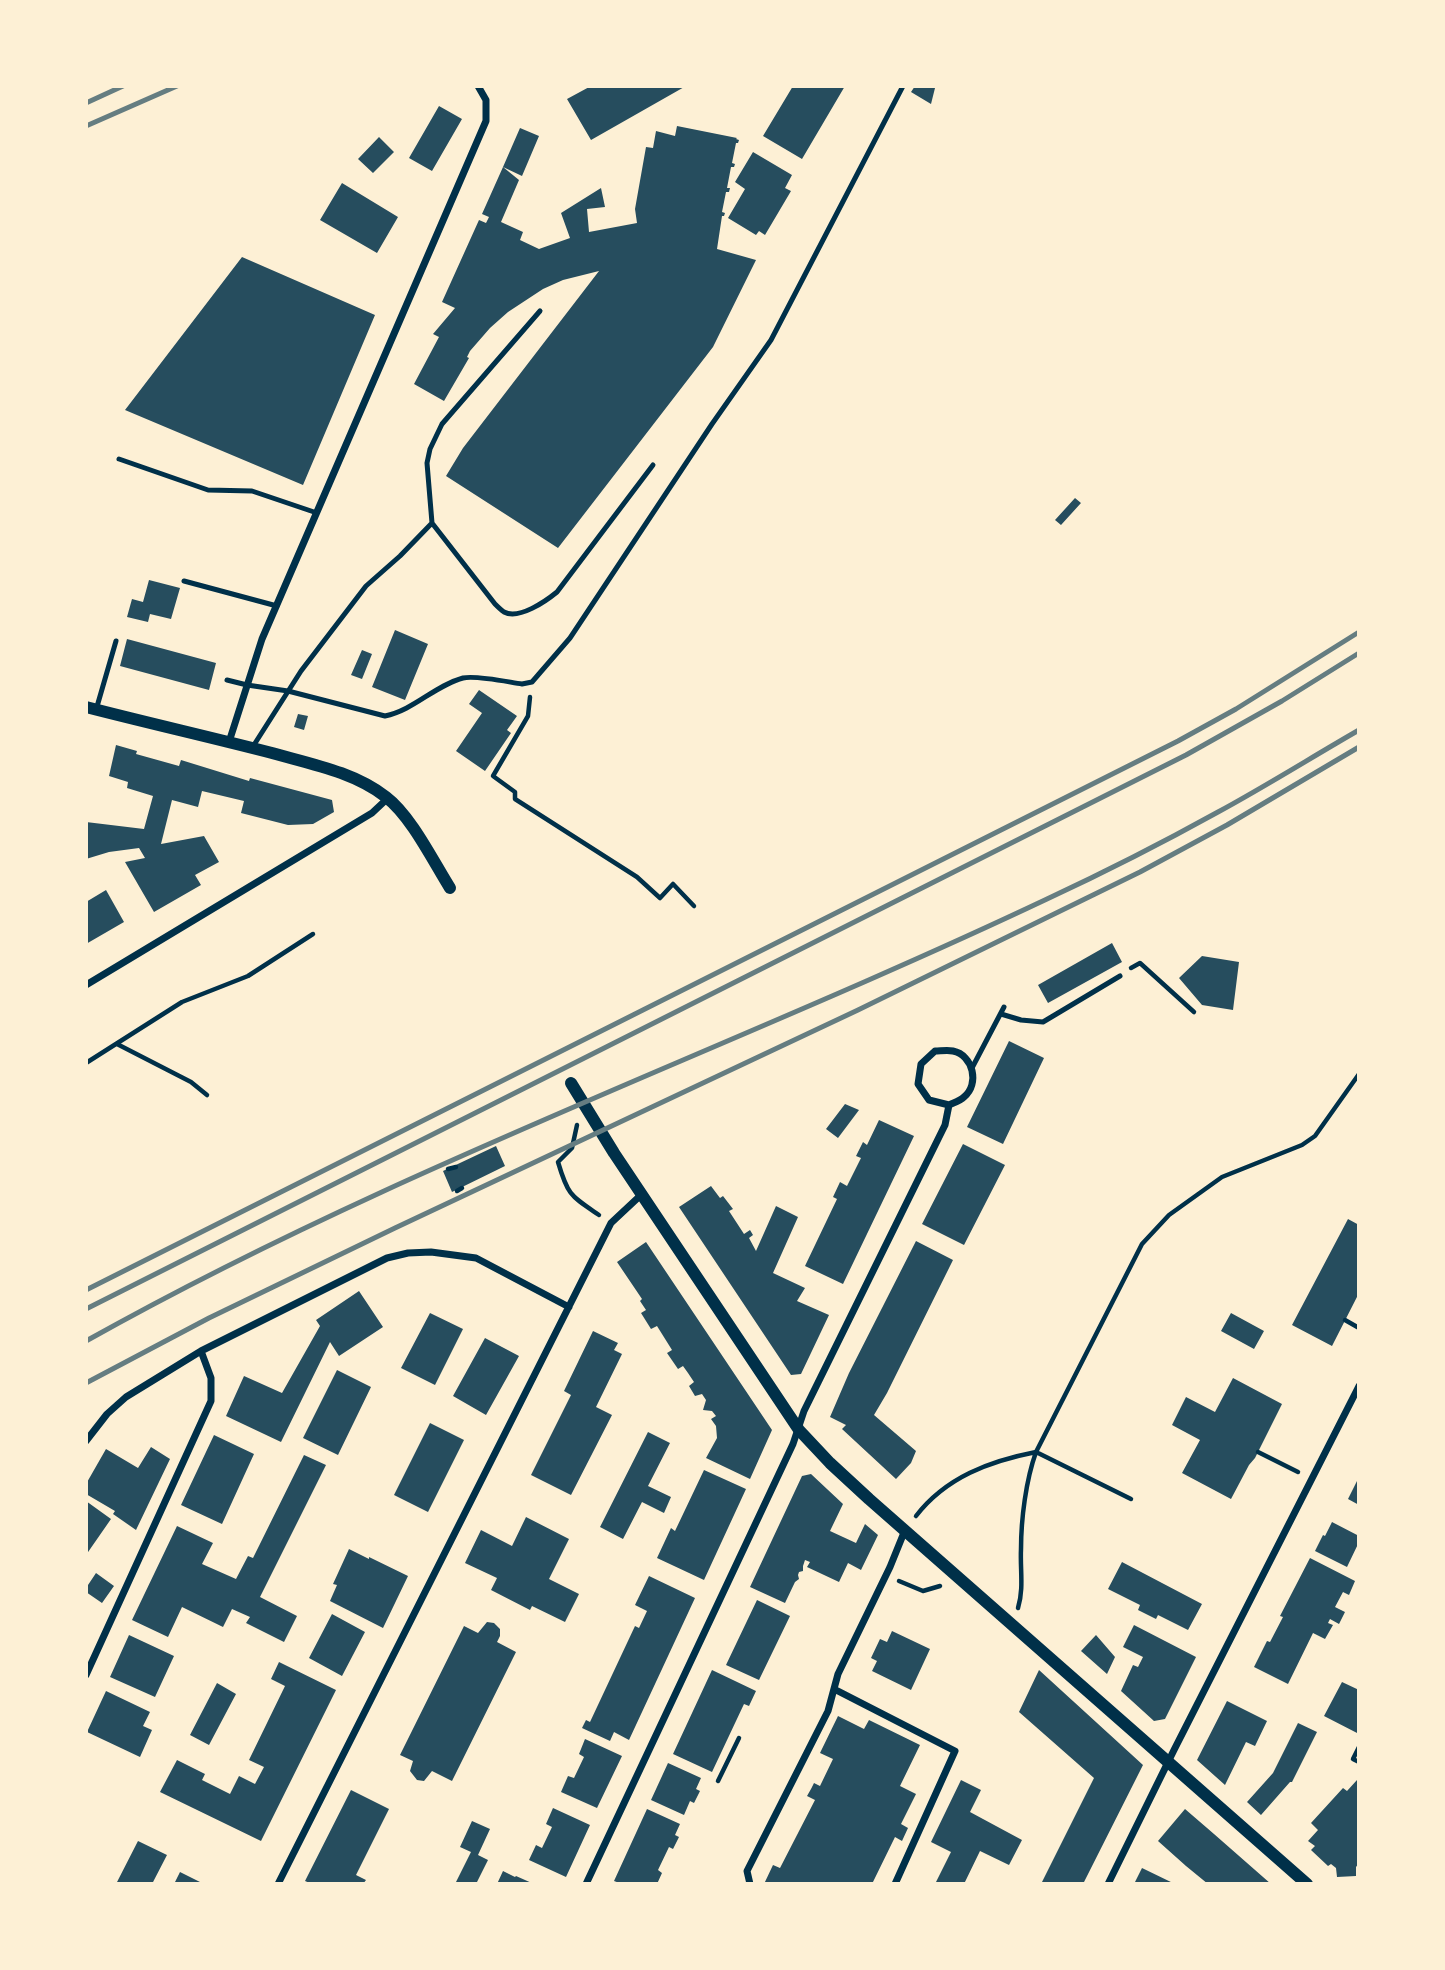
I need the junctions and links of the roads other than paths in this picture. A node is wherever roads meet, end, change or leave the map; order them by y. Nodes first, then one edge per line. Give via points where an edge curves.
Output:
1 (478, 86) edge
2 (904, 86) edge
3 (540, 311) dead end
4 (119, 459) dead end
5 (653, 465) dead end
6 (317, 513) junction
7 (432, 523) junction
8 (184, 581) dead end
9 (276, 606) junction
10 (116, 641) dead end
11 (227, 680) dead end
12 (247, 685) junction
13 (288, 691) junction
14 (91, 708) edge
15 (229, 742) junction
16 (252, 748) junction
17 (388, 798) junction
18 (450, 888) dead end
19 (1120, 976) road end
20 (86, 985) edge
21 (1004, 1007) dead end
22 (1000, 1014) junction
23 (972, 1068) junction
24 (571, 1083) dead end
25 (948, 1105) junction
26 (642, 1194) junction
27 (569, 1307) junction
28 (201, 1351) junction
29 (1359, 1387) edge
30 (799, 1430) junction
31 (86, 1441) edge
32 (905, 1530) junction
33 (86, 1675) edge
34 (834, 1689) junction
35 (1167, 1763) junction
36 (278, 1884) edge
37 (586, 1884) edge
38 (750, 1884) edge
39 (895, 1884) edge
40 (1108, 1884) edge
41 (1307, 1884) edge

1 - 6 street via 486,100 486,121
2 - 13 lane via 771,340 570,638 531,682 466,677 385,716
3 - 7 lane via 442,424 428,463
4 - 6 lane via 208,490 252,491
5 - 7 lane via 557,592 544,603 517,613 495,604
6 - 9 street
7 - 13 lane via 366,586
8 - 9 lane
9 - 12 street
10 - 14 lane
11 - 12 lane
12 - 13 lane
12 - 15 street
13 - 16 lane
14 - 15 street
15 - 16 street
16 - 17 street via 346,774
17 - 18 street
17 - 20 street via 372,813
19 - 22 lane via 1043,1022
21 - 22 lane
22 - 23 lane
23 - 25 street via 974,1079 966,1096
23 - 25 street via 954,1051 935,1051 921,1064 918,1084 923,1092 929,1100
24 - 26 street
25 - 30 street via 945,1125 804,1411
26 - 27 street via 611,1223
26 - 30 street
27 - 28 street via 476,1258 408,1254 387,1258
27 - 36 street
28 - 31 street via 126,1397
28 - 33 street via 211,1378 211,1401
29 - 35 street
30 - 32 street
30 - 37 street
32 - 34 street
32 - 35 street
34 - 38 street via 828,1711 747,1871
34 - 39 street via 955,1751
35 - 40 street
35 - 41 street

